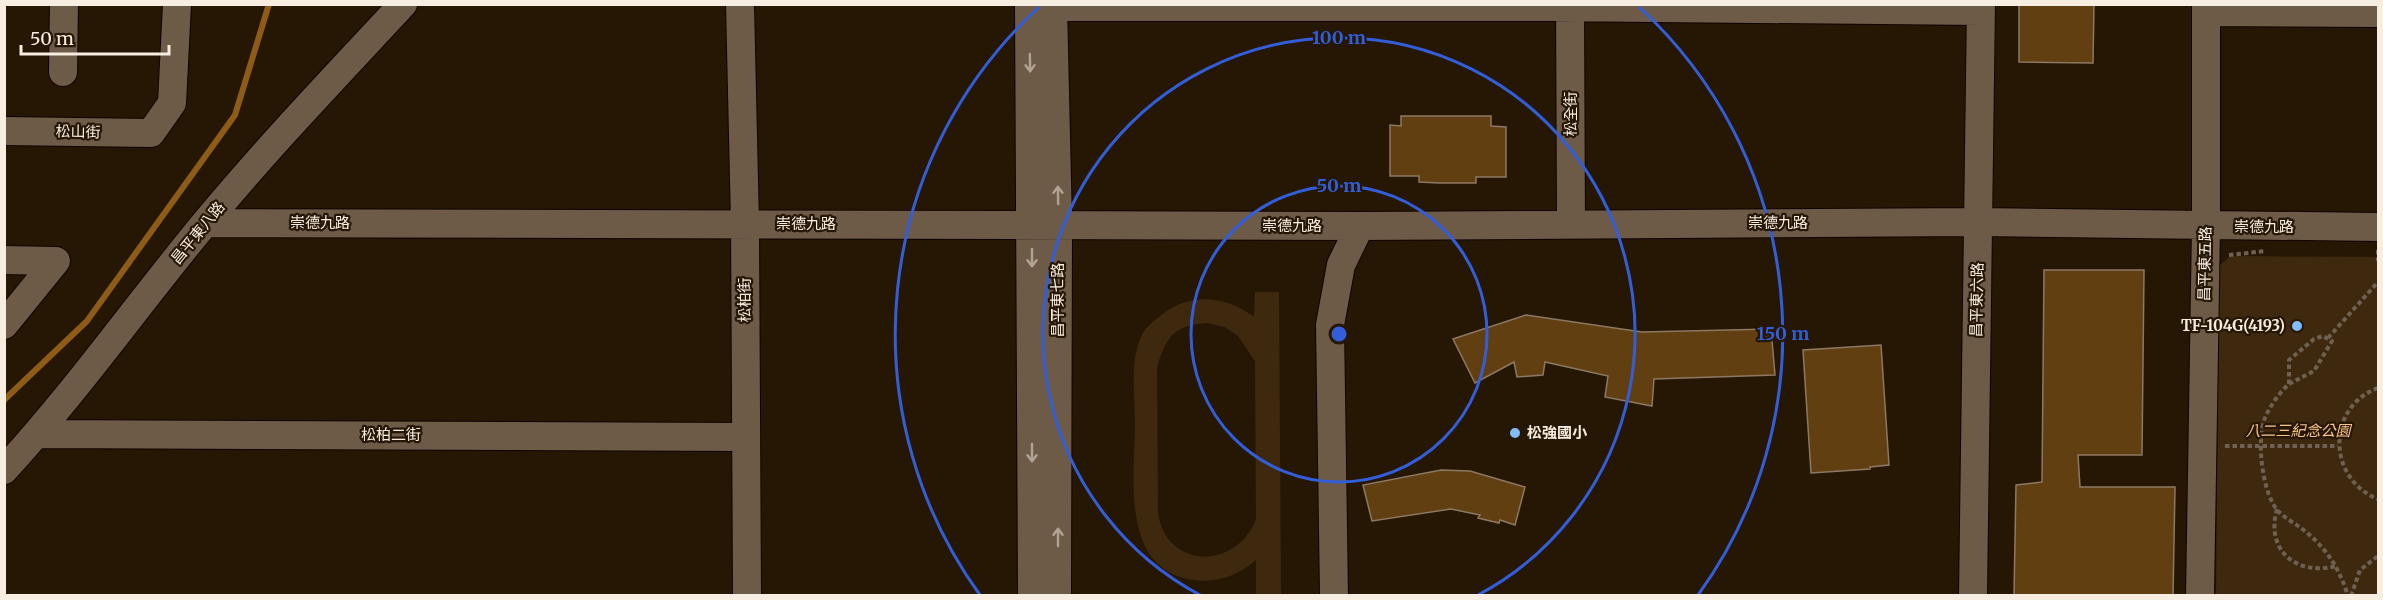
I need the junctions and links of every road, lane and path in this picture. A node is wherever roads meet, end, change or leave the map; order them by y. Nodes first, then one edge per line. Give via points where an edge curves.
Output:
1 (63, 4) edge
2 (177, 4) edge
3 (403, 4) edge
4 (740, 4) edge
5 (1045, 5) edge
6 (1570, 6) edge
7 (1981, 8) edge
8 (2206, 8) edge
9 (2379, 13) edge
10 (63, 72) dead end
11 (4, 130) edge
12 (1977, 222) junction
13 (205, 223) junction
14 (745, 224) junction
15 (1045, 224) junction
16 (1571, 224) junction
17 (1360, 226) junction
18 (2206, 226) junction
19 (2379, 227) edge
20 (4, 260) edge
21 (2379, 282) edge
22 (4, 325) edge
23 (2328, 338) junction
24 (2289, 384) junction
25 (2379, 388) edge
26 (37, 434) junction
27 (745, 437) junction
28 (2263, 445) junction
29 (2338, 446) junction
30 (2216, 447) dead end
31 (4, 470) edge
32 (2379, 499) edge
33 (2277, 509) junction
34 (2379, 556) edge
35 (2336, 566) junction
36 (747, 596) edge
37 (1032, 596) edge
38 (1057, 596) edge
39 (1334, 596) edge
40 (1973, 596) edge
41 (2200, 596) edge
42 (2350, 596) edge

1 - 10 street
2 - 11 street, 松山街 via 172,103 151,133
3 - 13 street, 昌平東八路
4 - 14 street, 松柏街
5 - 6 street
5 - 15 street, 昌平東七路
6 - 7 street
6 - 16 street, 松全街
7 - 12 street, 昌平東六路
8 - 9 street
8 - 18 street, 昌平東五路
12 - 16 street, 崇德九路
12 - 18 street, 崇德九路
12 - 40 street, 昌平東六路
13 - 14 street, 崇德九路
13 - 26 street, 昌平東八路
14 - 15 street, 崇德九路
14 - 27 street, 松柏街
15 - 17 street, 崇德九路
15 -> 37 street, 昌平東七路
38 -> 15 street, 昌平東七路
16 - 17 street, 崇德九路
17 - 39 street via 1341,265 1330,325
18 - 19 street, 崇德九路
18 - 41 street, 昌平東五路
20 - 22 street via 56,261
21 - 23 path
23 - 24 path via 2332,341 2330,348 2314,371
23 - 24 path via 2314,339 2289,360
24 - 28 path via 2264,419
25 - 29 path via 2357,400 2348,411
26 - 27 street, 松柏二街
26 - 31 street, 昌平東八路
27 - 36 street, 松柏街
28 - 29 path
28 - 30 path
28 - 33 path via 2261,472
29 - 32 path via 2349,478 2358,488
33 - 35 path via 2322,545
33 - 35 path via 2273,529 2289,559 2309,569
34 - 42 path via 2360,570
35 - 42 path

